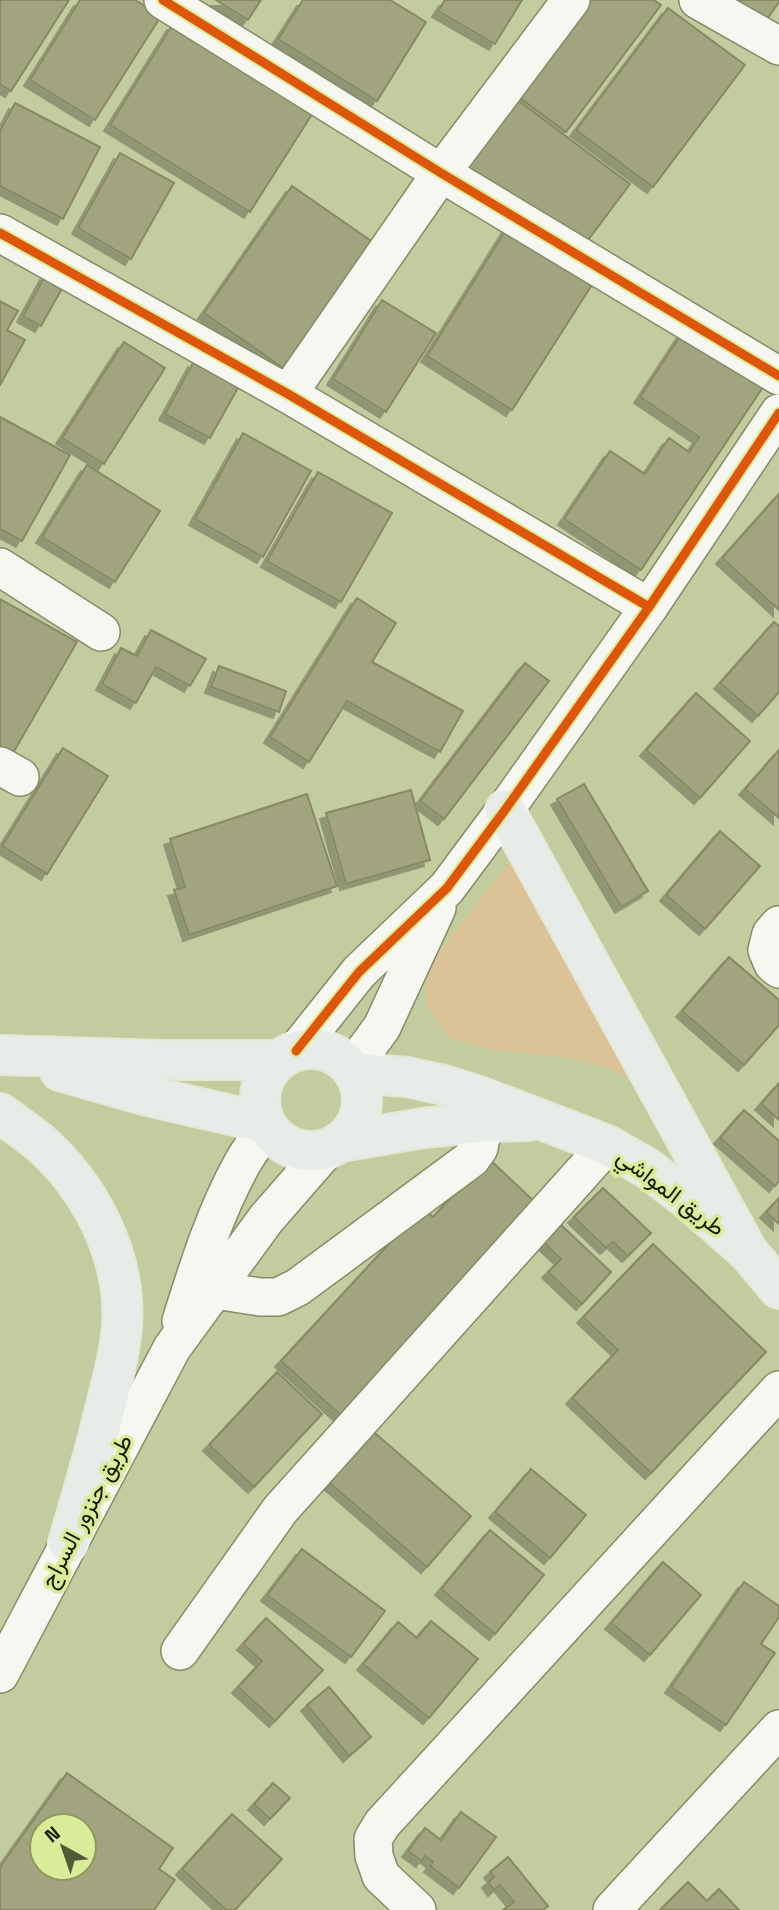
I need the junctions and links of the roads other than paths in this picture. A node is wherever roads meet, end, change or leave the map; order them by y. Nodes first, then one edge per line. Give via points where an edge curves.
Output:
1 (163, 0) edge
2 (571, 0) edge
3 (698, 0) edge
4 (779, 46) edge
5 (441, 173) junction
6 (0, 233) edge
7 (779, 376) edge
8 (288, 394) junction
9 (779, 413) edge
10 (0, 567) edge
11 (649, 607) junction
12 (101, 632) dead end
13 (505, 810) junction
14 (447, 888) junction
15 (779, 925) edge
16 (779, 969) edge
17 (287, 1055) junction
18 (4, 1056) edge
19 (354, 1071) junction
20 (0, 1113) edge
21 (544, 1121) junction
22 (485, 1122) junction
23 (266, 1124) junction
24 (607, 1145) junction
25 (333, 1146) junction
26 (748, 1252) junction
27 (779, 1289) edge
28 (215, 1290) junction
29 (172, 1348) junction
30 (779, 1390) edge
31 (68, 1543) junction
32 (180, 1651) dead end
33 (0, 1674) edge
34 (779, 1729) edge
35 (417, 1910) edge
36 (612, 1910) edge

1 - 5 street
2 - 5 street
3 - 4 street
5 - 7 street
5 - 8 street
6 - 8 street
8 - 11 street
9 - 11 street
10 - 12 street
11 - 13 street
13 - 14 street
13 - 26 main road
14 - 17 street via 359,972
14 - 19 street via 382,1027
15 - 16 street via 766,950
17 - 18 main road via 160,1060
17 - 19 main road via 321,1049
17 - 23 main road via 269,1070 263,1083 261,1110
18 - 23 main road
19 - 21 main road, طريق المواشي via 444,1084
19 - 25 main road via 361,1085 362,1110 350,1133
20 - 31 main road via 46,1148 73,1177 100,1221 118,1274 121,1335
21 - 22 main road, طريق المواشي
21 - 24 main road, طريق المواشي
22 - 25 main road, طريق المواشي via 423,1128
22 - 28 street via 479,1148 471,1159 298,1287 278,1297
23 - 25 main road via 275,1136 300,1150
23 - 29 street, طريق جنزور السراج via 220,1210
24 - 26 main road, طريق المواشي via 647,1168
24 - 32 street via 280,1510
25 - 28 street, طريق جنزور السراج via 266,1219
26 - 27 main road, طريق المواشي
28 - 29 street, طريق جنزور السراج
29 - 31 street, طريق جنزور السراج
30 - 35 street via 382,1824 373,1839 381,1876
31 - 33 street, طريق جنزور السراج
34 - 36 street

